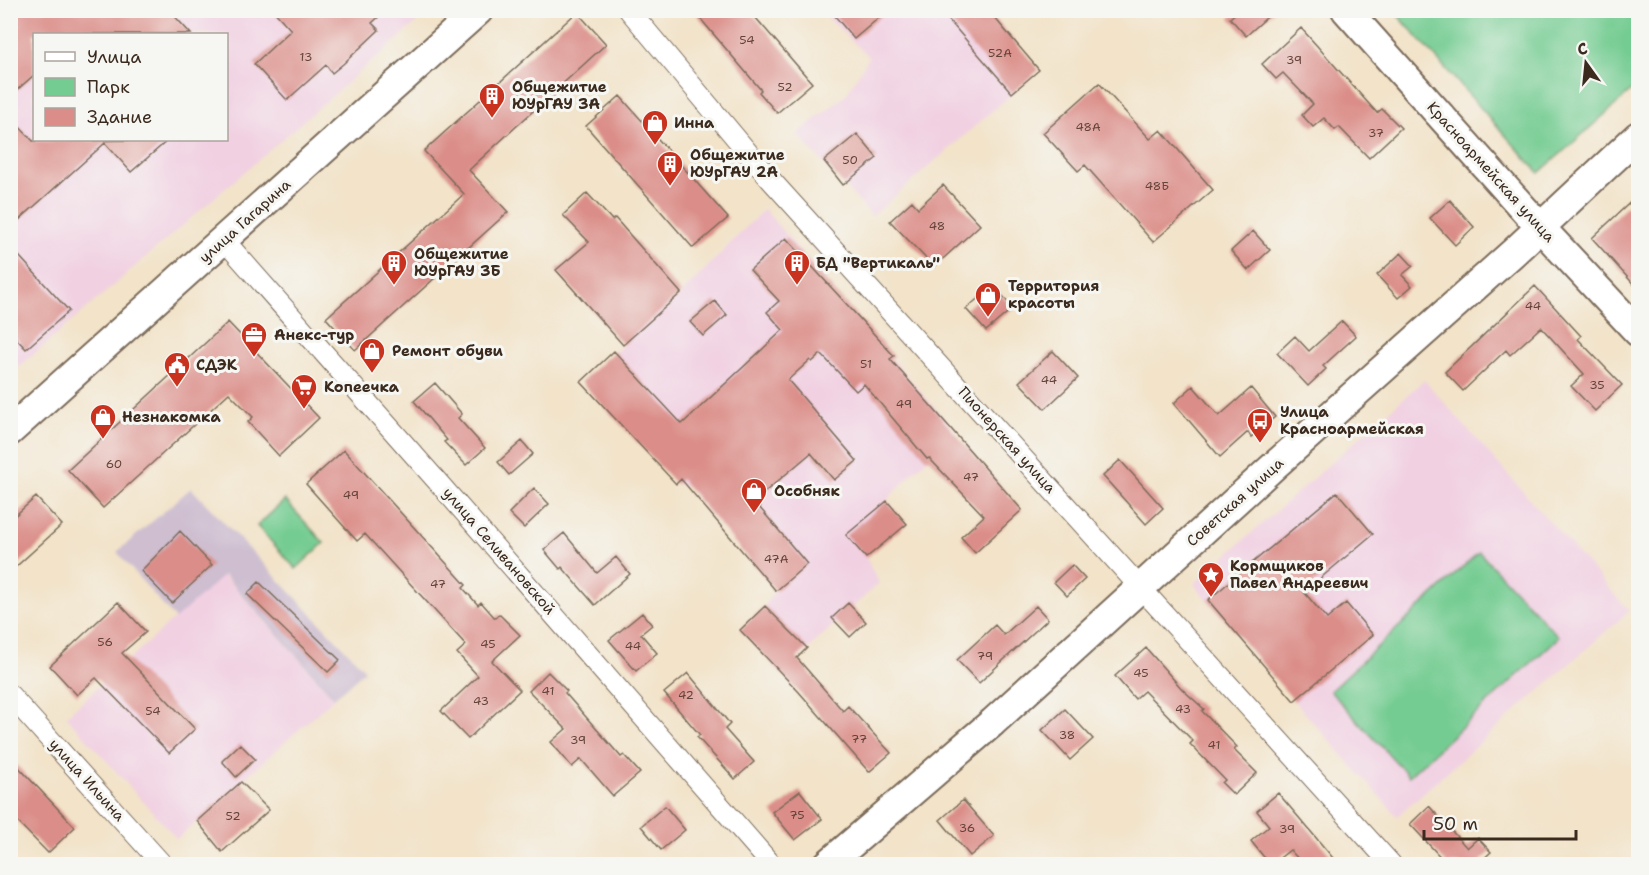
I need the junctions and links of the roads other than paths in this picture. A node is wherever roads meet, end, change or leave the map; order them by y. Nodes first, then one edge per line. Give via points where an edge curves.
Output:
1 (479, 10) edge
2 (629, 10) edge
3 (1346, 10) edge
4 (1638, 136) edge
5 (1540, 227) junction
6 (224, 240) junction
7 (1638, 332) edge
8 (10, 431) edge
9 (1140, 587) junction
10 (10, 695) edge
11 (162, 864) edge
12 (771, 864) edge
13 (828, 864) edge
14 (1391, 864) edge

1 - 6 street, улица Гагарина
2 - 9 street, Пионерская улица via 770,179
3 - 5 street, Красноармейская улица
4 - 5 street, Советская улица
5 - 7 street, Красноармейская улица
5 - 9 street, Советская улица
6 - 8 street, улица Гагарина
6 - 12 street, улица Селивановской
9 - 13 street, Советская улица via 993,722
9 - 14 street, Пионерская улица
10 - 11 street, улица Ильина

